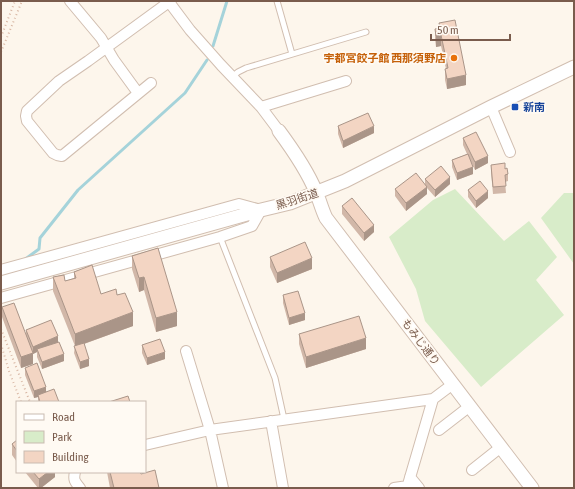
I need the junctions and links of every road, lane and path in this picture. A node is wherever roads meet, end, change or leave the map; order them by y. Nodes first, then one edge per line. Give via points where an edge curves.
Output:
1 (15, 1) edge
2 (22, 1) edge
3 (70, 1) edge
4 (277, 1) edge
5 (169, 2) edge
6 (366, 32) dead end
7 (1, 36) edge
8 (106, 48) junction
9 (1, 52) edge
10 (292, 54) junction
11 (574, 67) edge
12 (232, 77) junction
13 (346, 81) dead end
14 (150, 84) dead end
15 (138, 93) junction
16 (261, 107) junction
17 (490, 107) junction
18 (279, 131) joint
19 (510, 152) dead end
20 (317, 193) junction
21 (261, 210) junction
22 (220, 236) junction
23 (1, 270) edge
24 (1, 283) edge
25 (1, 298) edge
26 (1, 329) edge
27 (1, 344) edge
28 (186, 351) dead end
29 (454, 384) junction
30 (432, 399) junction
31 (21, 401) edge
32 (30, 401) edge
33 (470, 406) junction
34 (284, 419) junction
35 (272, 421) junction
36 (210, 430) junction
37 (439, 430) dead end
38 (146, 445) edge
39 (501, 447) junction
40 (472, 470) dead end
41 (75, 473) edge
42 (408, 483) edge
43 (80, 488) edge
44 (223, 488) edge
45 (284, 488) edge
46 (394, 488) edge
47 (419, 488) edge
48 (532, 488) edge

1 - 7 path
2 - 9 path
3 - 8 street via 101,38
4 - 10 lane
5 - 8 street
5 - 12 street
6 - 10 lane
8 - 15 street
8 - 15 street via 60,81 27,111 27,121 53,153 62,156
10 - 12 lane via 246,68
11 - 17 street, 黒羽街道
12 - 16 street
13 - 16 street
14 - 15 street
16 - 18 street
17 - 19 street
17 - 20 street, 黒羽街道
18 - 20 street, もみじ通り via 306,170
20 - 21 street, 黒羽街道
20 - 29 street, もみじ通り via 326,218
21 - 22 street via 252,226
21 - 23 street via 239,204
21 - 24 street, 黒羽街道
22 - 25 street
22 - 34 lane via 275,378
26 - 32 path
27 - 31 path
28 - 36 street
29 - 30 street
29 - 33 street, もみじ通り
30 - 34 street
30 - 42 street
33 - 37 street
33 - 39 street, もみじ通り
34 - 35 street
35 - 36 street
35 - 45 street
36 - 38 street
36 - 44 street
39 - 40 street
39 - 48 street, もみじ通り
41 - 43 street via 75,482
42 - 46 street
42 - 47 street

